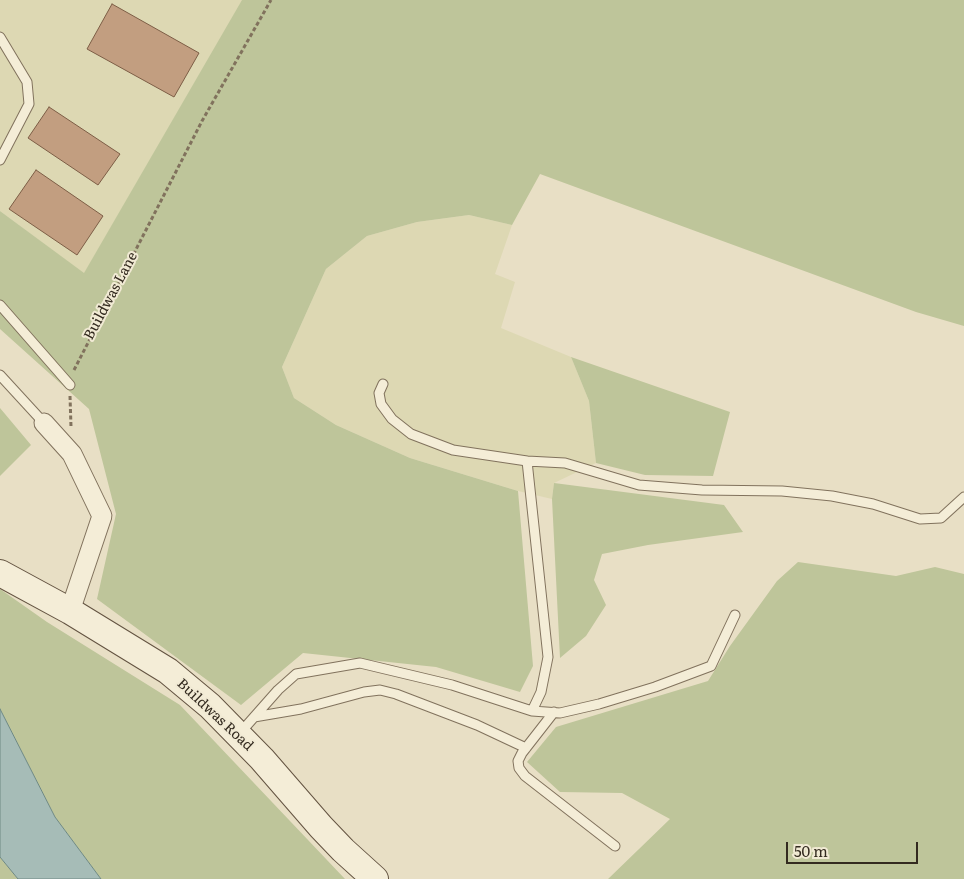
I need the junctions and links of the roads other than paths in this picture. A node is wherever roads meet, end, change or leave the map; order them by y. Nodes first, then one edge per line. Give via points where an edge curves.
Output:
1 (0, 37) edge
2 (0, 160) edge
3 (0, 305) edge
4 (0, 375) edge
5 (383, 384) dead end
6 (70, 386) road end
7 (44, 423) joint
8 (527, 461) junction
9 (964, 496) edge
10 (0, 573) edge
11 (70, 611) junction
12 (735, 615) dead end
13 (532, 711) junction
14 (554, 712) junction
15 (246, 726) junction
16 (526, 748) junction
17 (615, 846) dead end
18 (375, 879) edge

1 - 2 lane via 27,82 29,104
3 - 6 lane
4 - 7 lane
5 - 8 lane via 379,393 381,404 392,419 411,434 453,450
7 - 11 street via 72,454 102,516
8 - 9 lane via 565,463 638,486 832,496 873,504 920,519 941,518
8 - 13 lane via 548,657 541,692
10 - 11 main road, Buildwas Road
11 - 15 main road, Buildwas Road via 168,671 210,706
12 - 14 lane via 711,666 655,688 600,704
13 - 14 lane
13 - 15 lane via 452,685 360,663 296,674
14 - 16 lane
15 - 16 lane via 380,690 477,725
15 - 18 main road, Buildwas Road via 262,760 320,827
16 - 17 lane via 518,761 525,776

